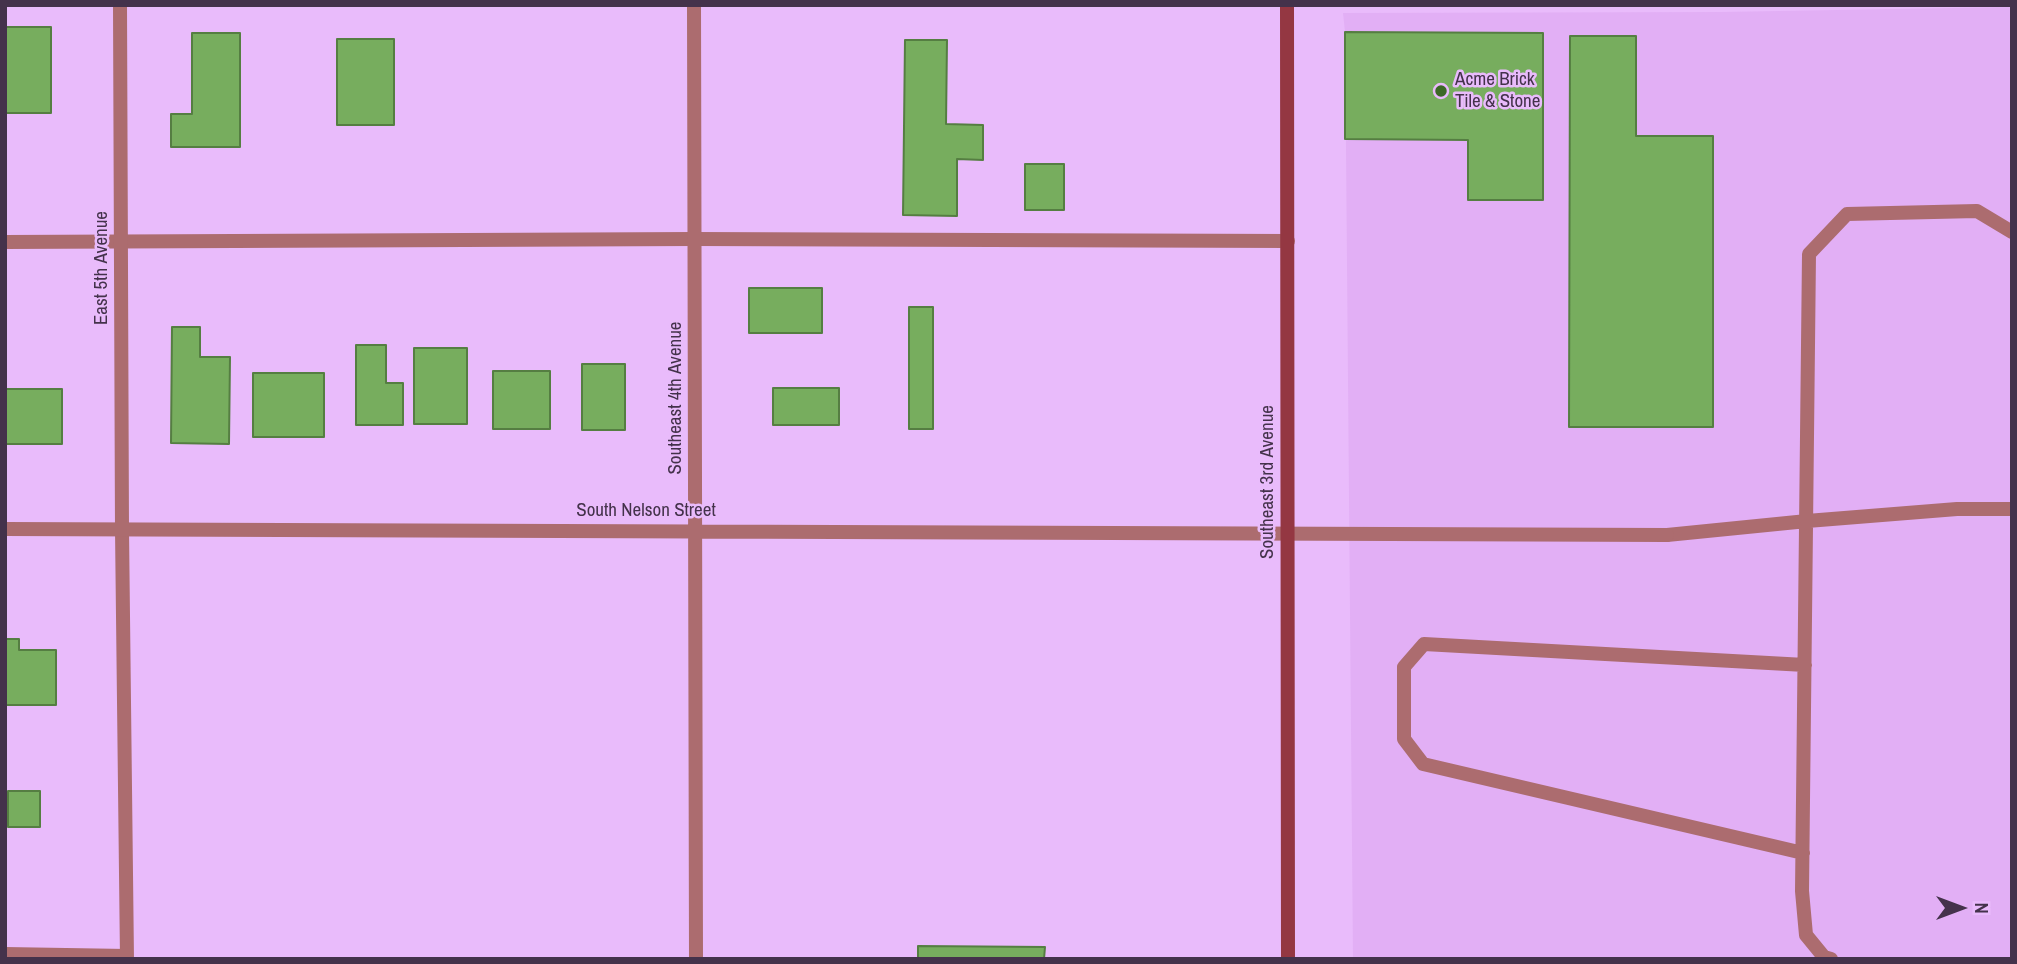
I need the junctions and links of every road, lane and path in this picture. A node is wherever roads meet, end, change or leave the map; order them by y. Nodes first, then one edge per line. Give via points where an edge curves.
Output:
1 (120, 5) edge
2 (694, 5) edge
3 (1287, 5) edge
4 (2012, 232) edge
5 (694, 239) junction
6 (1288, 241) junction
7 (5, 242) edge
8 (121, 242) junction
9 (2012, 509) edge
10 (1807, 521) junction
11 (5, 529) edge
12 (122, 530) junction
13 (695, 531) junction
14 (1288, 534) junction
15 (1805, 665) junction
16 (1803, 853) junction
17 (5, 954) edge
18 (127, 957) edge
19 (696, 959) edge
20 (1288, 959) edge
21 (1831, 959) edge

1 - 8 street, East 5th Avenue
2 - 5 street, Southeast 4th Avenue
3 - 6 main road, Southeast 3rd Avenue
4 - 10 street via 1977,211 1847,214 1809,254
5 - 6 street
5 - 8 street
5 - 13 street, Southeast 4th Avenue
6 - 14 main road, Southeast 3rd Avenue
7 - 8 street
8 - 12 street, East 5th Avenue
9 - 10 street, South Nelson Street
10 - 14 street, South Nelson Street via 1667,535
10 - 15 street
11 - 12 street, South Nelson Street
12 - 13 street, South Nelson Street
12 - 18 street, East 5th Avenue
13 - 14 street, South Nelson Street
13 - 19 street, Southeast 4th Avenue
14 - 20 main road, Southeast 3rd Avenue
15 - 16 street
15 - 16 street via 1424,644 1404,667 1404,739 1423,764
16 - 21 street via 1806,935
17 - 18 street

